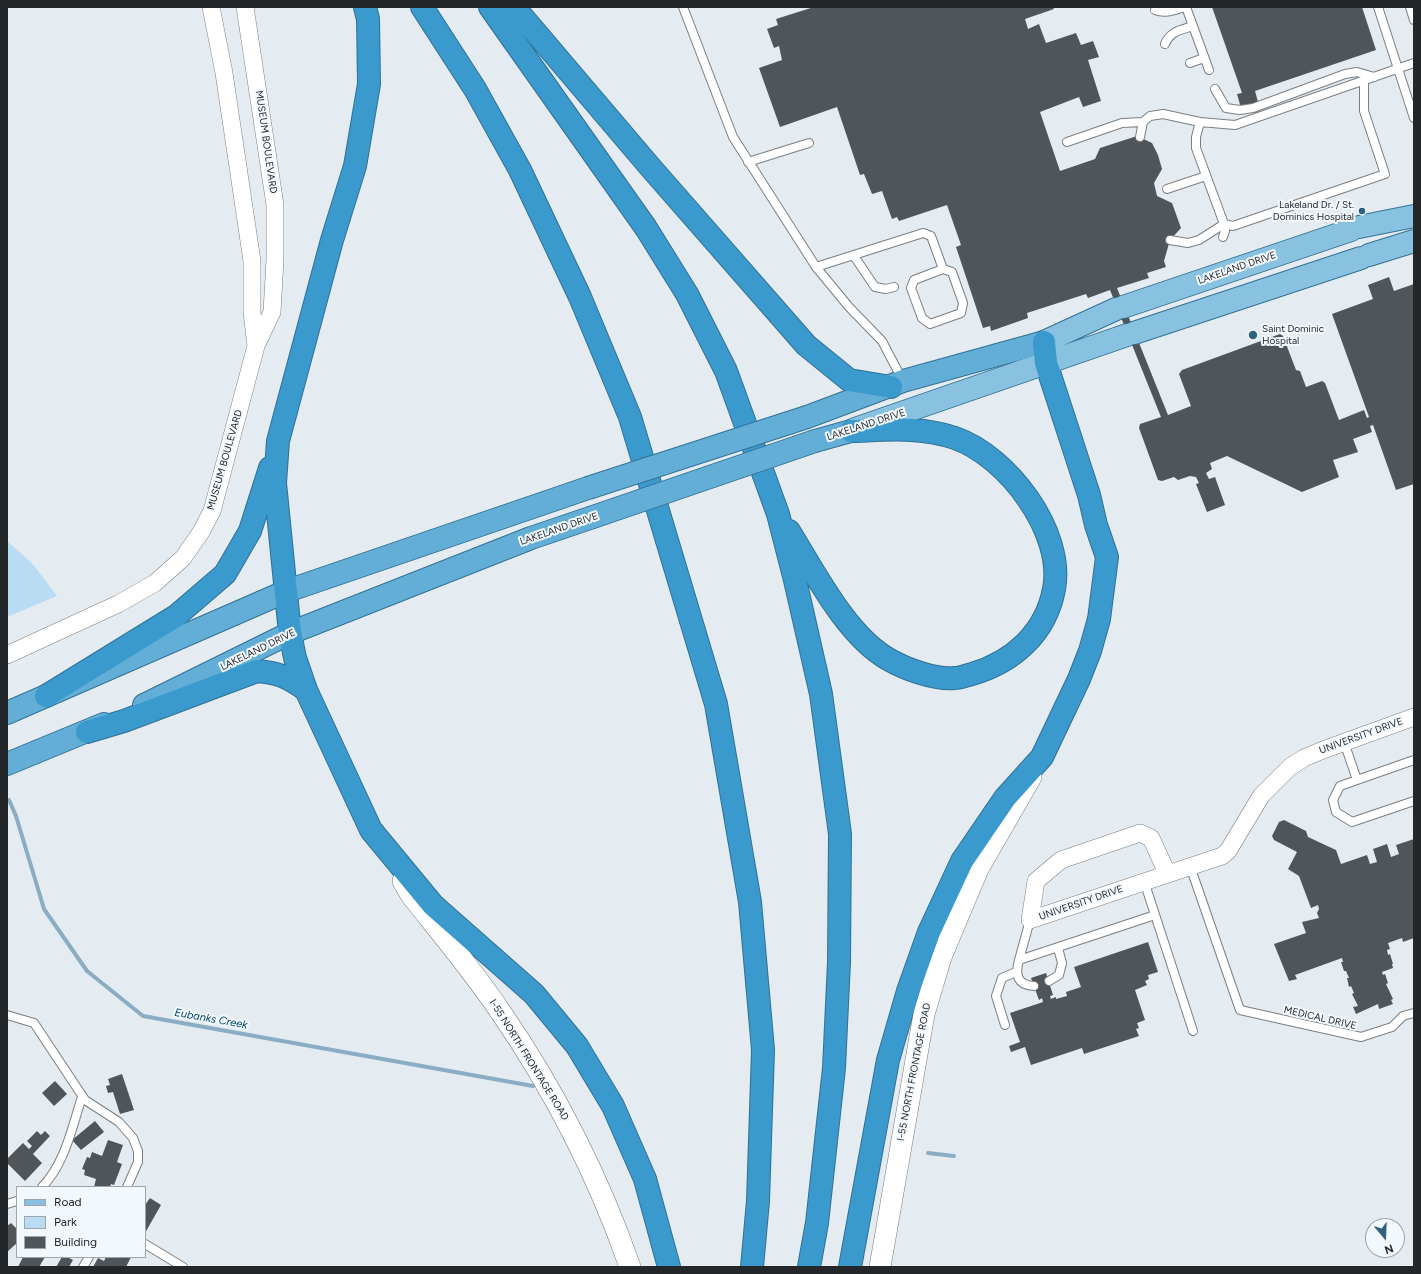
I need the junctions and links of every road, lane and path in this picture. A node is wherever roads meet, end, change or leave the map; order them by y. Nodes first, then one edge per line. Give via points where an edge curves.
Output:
1 (211, 7) edge
2 (245, 7) edge
3 (365, 7) edge
4 (422, 7) edge
5 (435, 7) edge
6 (490, 7) edge
7 (514, 7) edge
8 (683, 7) edge
9 (1186, 7) edge
10 (1378, 7) edge
11 (1410, 7) edge
12 (1155, 10) dead end
13 (1414, 20) edge
14 (1193, 26) junction
15 (1165, 44) dead end
16 (1204, 58) junction
17 (1190, 63) dead end
18 (1414, 63) edge
19 (1398, 68) junction
20 (1209, 70) dead end
21 (1374, 77) junction
22 (1364, 80) junction
23 (475, 89) junction
24 (1215, 89) dead end
25 (1414, 118) edge
26 (1143, 122) junction
27 (1200, 122) junction
28 (1140, 137) dead end
29 (1067, 142) dead end
30 (809, 143) dead end
31 (748, 162) junction
32 (1206, 176) junction
33 (1167, 189) dead end
34 (1414, 216) edge
35 (1224, 224) junction
36 (1223, 237) dead end
37 (1170, 240) dead end
38 (1414, 241) edge
39 (854, 256) junction
40 (816, 267) junction
41 (943, 269) junction
42 (894, 286) dead end
43 (256, 346) junction
44 (1045, 352) junction
45 (897, 384) junction
46 (851, 431) junction
47 (278, 441) junction
48 (778, 514) junction
49 (287, 591) junction
50 (290, 634) junction
51 (7, 655) edge
52 (306, 690) junction
53 (46, 696) junction
54 (7, 713) edge
55 (1414, 717) edge
56 (87, 732) junction
57 (1344, 742) junction
58 (1042, 757) junction
59 (1414, 760) edge
60 (7, 764) edge
61 (1358, 780) junction
62 (1414, 801) edge
63 (371, 830) junction
64 (1190, 866) junction
65 (1167, 873) junction
66 (1144, 881) junction
67 (1155, 915) junction
68 (1030, 920) junction
69 (1058, 948) junction
70 (1019, 960) junction
71 (1016, 972) junction
72 (1049, 981) dead end
73 (1034, 986) dead end
74 (1414, 1013) edge
75 (7, 1015) edge
76 (1006, 1025) dead end
77 (1193, 1031) dead end
78 (82, 1097) junction
79 (43, 1186) edge
80 (127, 1186) edge
81 (146, 1245) edge
82 (88, 1258) edge
83 (83, 1267) edge
84 (184, 1267) edge
85 (630, 1267) edge
86 (669, 1267) edge
87 (752, 1267) edge
88 (809, 1267) edge
89 (850, 1267) edge
90 (880, 1267) edge

1 - 43 street, MUSEUM BOULEVARD via 224,73 252,261 252,312
2 - 43 street, MUSEUM BOULEVARD via 275,205 272,312
3 - 47 highway via 368,19 369,84 355,166 332,240
4 - 23 highway
5 - 23 highway
6 - 48 highway via 646,228 687,294 726,371
7 - 45 highway via 806,345 849,380
8 - 31 lane via 733,137
9 - 12 lane via 1169,12
9 - 14 lane
10 - 19 lane
11 - 13 lane
14 - 15 lane via 1173,33
14 - 16 lane
16 - 17 lane
16 - 20 lane
18 - 19 lane
19 - 21 lane
19 - 25 lane
21 - 22 lane
21 - 24 lane via 1358,72 1344,74 1253,108 1240,110 1226,108
22 - 27 lane via 1235,126
22 - 35 lane via 1364,111 1385,174 1233,226
23 - 87 highway via 520,170 580,297 630,417 716,704 750,902 763,1050 758,1201
26 - 27 lane via 1150,116 1163,114
26 - 28 lane
26 - 29 lane via 1122,123
27 - 32 lane via 1196,148
30 - 31 lane
31 - 40 lane
32 - 33 lane
32 - 35 lane
34 - 44 main road, LAKELAND DRIVE via 1355,228 1120,308
35 - 36 lane
35 - 37 lane via 1199,240 1188,243
38 - 44 main road, LAKELAND DRIVE via 1131,334
39 - 40 lane
39 - 41 lane via 923,233 931,236
39 - 42 lane via 875,286 886,289
40 - 45 lane via 882,341
41 - 41 lane via 952,272 963,303 961,314 930,324 922,318 911,288 914,280
43 - 51 street, MUSEUM BOULEVARD via 212,511 183,558 155,582 118,604
44 - 45 highway, LAKELAND DRIVE
44 - 46 main road, LAKELAND DRIVE
44 - 58 highway via 1107,557 1099,619 1090,651
45 - 49 highway, LAKELAND DRIVE, bridge via 807,417 588,488
46 - 48 highway via 924,430 955,438 986,454 1016,481 1038,513 1054,556 1054,588 1043,623 1022,648 986,669 955,678 921,674 887,658 856,633 829,596
46 - 50 highway, LAKELAND DRIVE, bridge via 531,538
47 - 49 highway via 275,483
47 - 53 highway via 250,532 225,574 176,616
48 - 88 highway via 821,694 840,834 839,962 834,1068 817,1223
49 - 50 highway
49 - 53 highway, LAKELAND DRIVE
50 - 52 highway
50 - 56 highway, LAKELAND DRIVE
52 - 56 highway via 289,677 274,672 257,671 124,721
52 - 63 highway
53 - 54 highway, LAKELAND DRIVE
55 - 57 street, UNIVERSITY DRIVE
56 - 60 highway, LAKELAND DRIVE
57 - 61 lane
57 - 64 street, UNIVERSITY DRIVE via 1304,758 1290,767 1261,796 1228,851 1222,856
58 - 89 highway via 1005,798 962,861 929,932 908,991 888,1060
58 - 90 street, I-55 NORTH FRONTAGE ROAD via 978,869 940,957 924,1014
59 - 61 lane
61 - 62 lane via 1340,786 1333,800 1336,812 1352,822
63 - 85 street, I-55 NORTH FRONTAGE ROAD via 411,895 500,1010 560,1106 594,1173
63 - 86 highway via 433,905 534,994 577,1046 612,1106 645,1179
64 - 65 street, UNIVERSITY DRIVE
64 - 74 lane, MEDICAL DRIVE via 1240,1010 1361,1037 1392,1027 1403,1016
65 - 66 street, UNIVERSITY DRIVE
65 - 68 street, UNIVERSITY DRIVE via 1151,838 1140,833 1090,849 1061,860 1036,882
66 - 67 lane
66 - 68 street, UNIVERSITY DRIVE
67 - 69 lane
67 - 77 lane
68 - 70 lane
69 - 70 lane
69 - 72 lane via 1062,963 1060,975
70 - 71 lane
71 - 73 lane via 1019,981
71 - 76 lane via 1002,978 996,996
75 - 78 lane via 34,1023
78 - 79 lane via 59,1165
78 - 80 lane via 119,1122 133,1138 138,1151 138,1162
81 - 84 lane
82 - 83 lane

